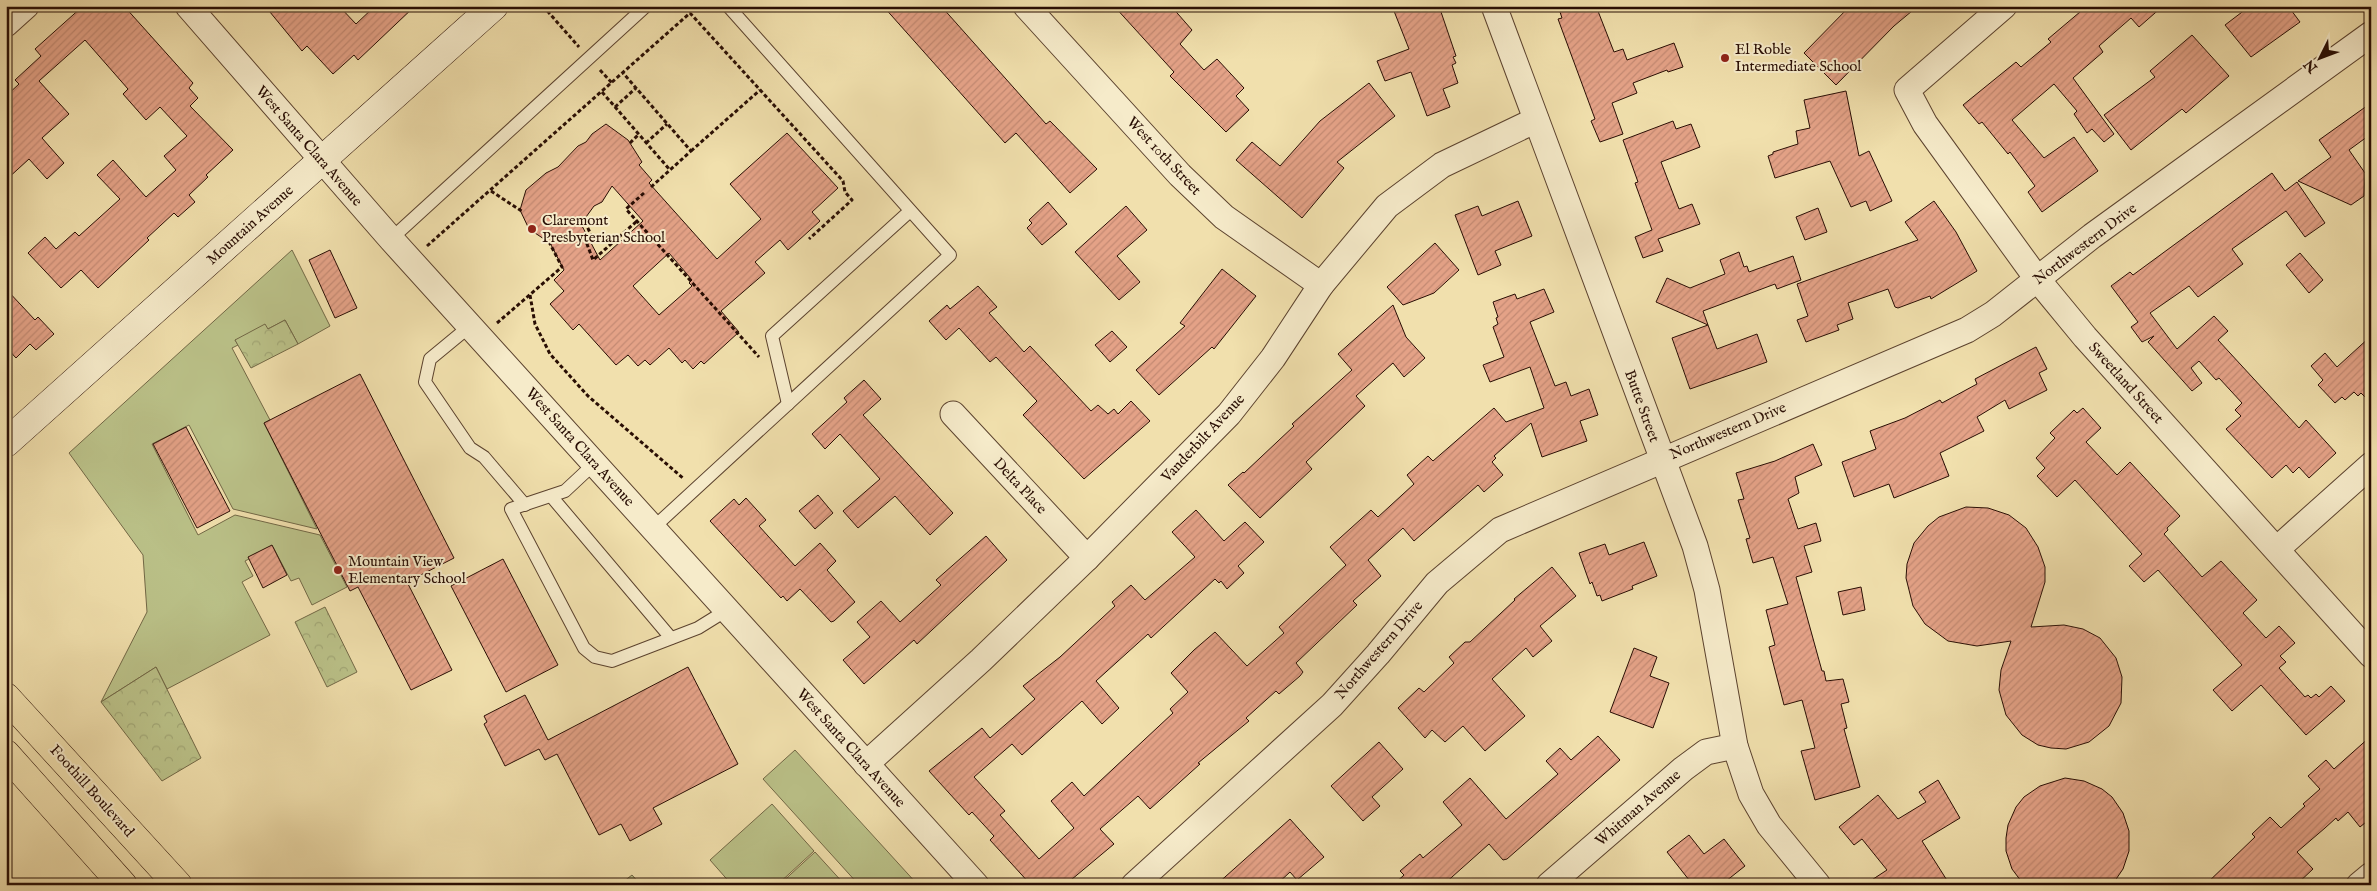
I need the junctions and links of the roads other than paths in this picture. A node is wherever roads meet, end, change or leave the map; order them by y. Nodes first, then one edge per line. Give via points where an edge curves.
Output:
1 (26, 6) edge
2 (188, 6) edge
3 (494, 6) edge
4 (646, 6) edge
5 (728, 6) edge
6 (1026, 6) edge
7 (1494, 6) edge
8 (2004, 6) edge
9 (6, 24) edge
10 (2371, 34) edge
11 (1536, 120) junction
12 (322, 160) junction
13 (910, 210) junction
14 (391, 238) junction
15 (2038, 280) junction
16 (1321, 285) junction
17 (470, 326) junction
18 (788, 404) junction
19 (953, 414) dead end
20 (10, 432) edge
21 (1662, 459) junction
22 (595, 464) junction
23 (2371, 465) edge
24 (551, 496) junction
25 (525, 505) junction
26 (653, 528) junction
27 (2277, 549) junction
28 (1087, 558) junction
29 (727, 610) junction
30 (670, 638) junction
31 (2371, 655) edge
32 (6, 697) edge
33 (1735, 746) junction
34 (6, 754) edge
35 (866, 764) junction
36 (2371, 874) edge
37 (123, 885) edge
38 (178, 885) edge
39 (976, 885) edge
40 (1134, 885) edge
41 (1549, 885) edge
42 (1818, 885) edge
43 (2359, 885) edge

1 - 9 street
2 - 12 street, West Santa Clara Avenue
3 - 12 main road, Mountain Avenue
4 - 14 lane
5 - 13 lane
6 - 16 street, West 10th Street via 1180,175 1224,217
7 - 11 street, Butte Street
8 - 15 street, Sweetland Street via 1907,90 1925,124
10 - 15 street, Northwestern Drive via 2092,236
11 - 16 street, Vanderbilt Avenue via 1442,165 1387,206
11 - 21 street, Butte Street
12 - 14 street, West Santa Clara Avenue
12 - 20 main road, Mountain Avenue
13 - 18 lane via 772,336
13 - 18 lane via 950,255
14 - 17 street, West Santa Clara Avenue
15 - 21 street, Northwestern Drive via 1967,330
15 - 27 street, Sweetland Street via 2085,337
16 - 28 street, Vanderbilt Avenue via 1273,358 1229,414
17 - 22 street, West Santa Clara Avenue
17 - 25 lane via 430,359 425,382 470,448 484,458
18 - 26 lane
19 - 28 street, Delta Place
21 - 33 street, Butte Street via 1695,546 1707,590
21 - 40 street, Northwestern Drive via 1500,530 1468,555 1436,583 1332,704
22 - 24 lane via 565,491
22 - 26 street, West Santa Clara Avenue
23 - 27 street
24 - 25 lane
24 - 30 lane
25 - 30 lane via 512,509 584,648 595,657 612,661
26 - 29 street, West Santa Clara Avenue
27 - 31 street, Sweetland Street
28 - 35 street, Vanderbilt Avenue
29 - 30 lane via 698,628
29 - 35 street, West Santa Clara Avenue
32 - 38 main road, Foothill Boulevard
33 - 41 street, Whitman Avenue via 1706,752 1683,769
33 - 42 street, Butte Street via 1751,794 1768,825
34 - 37 main road
35 - 39 street, West Santa Clara Avenue
36 - 43 street

